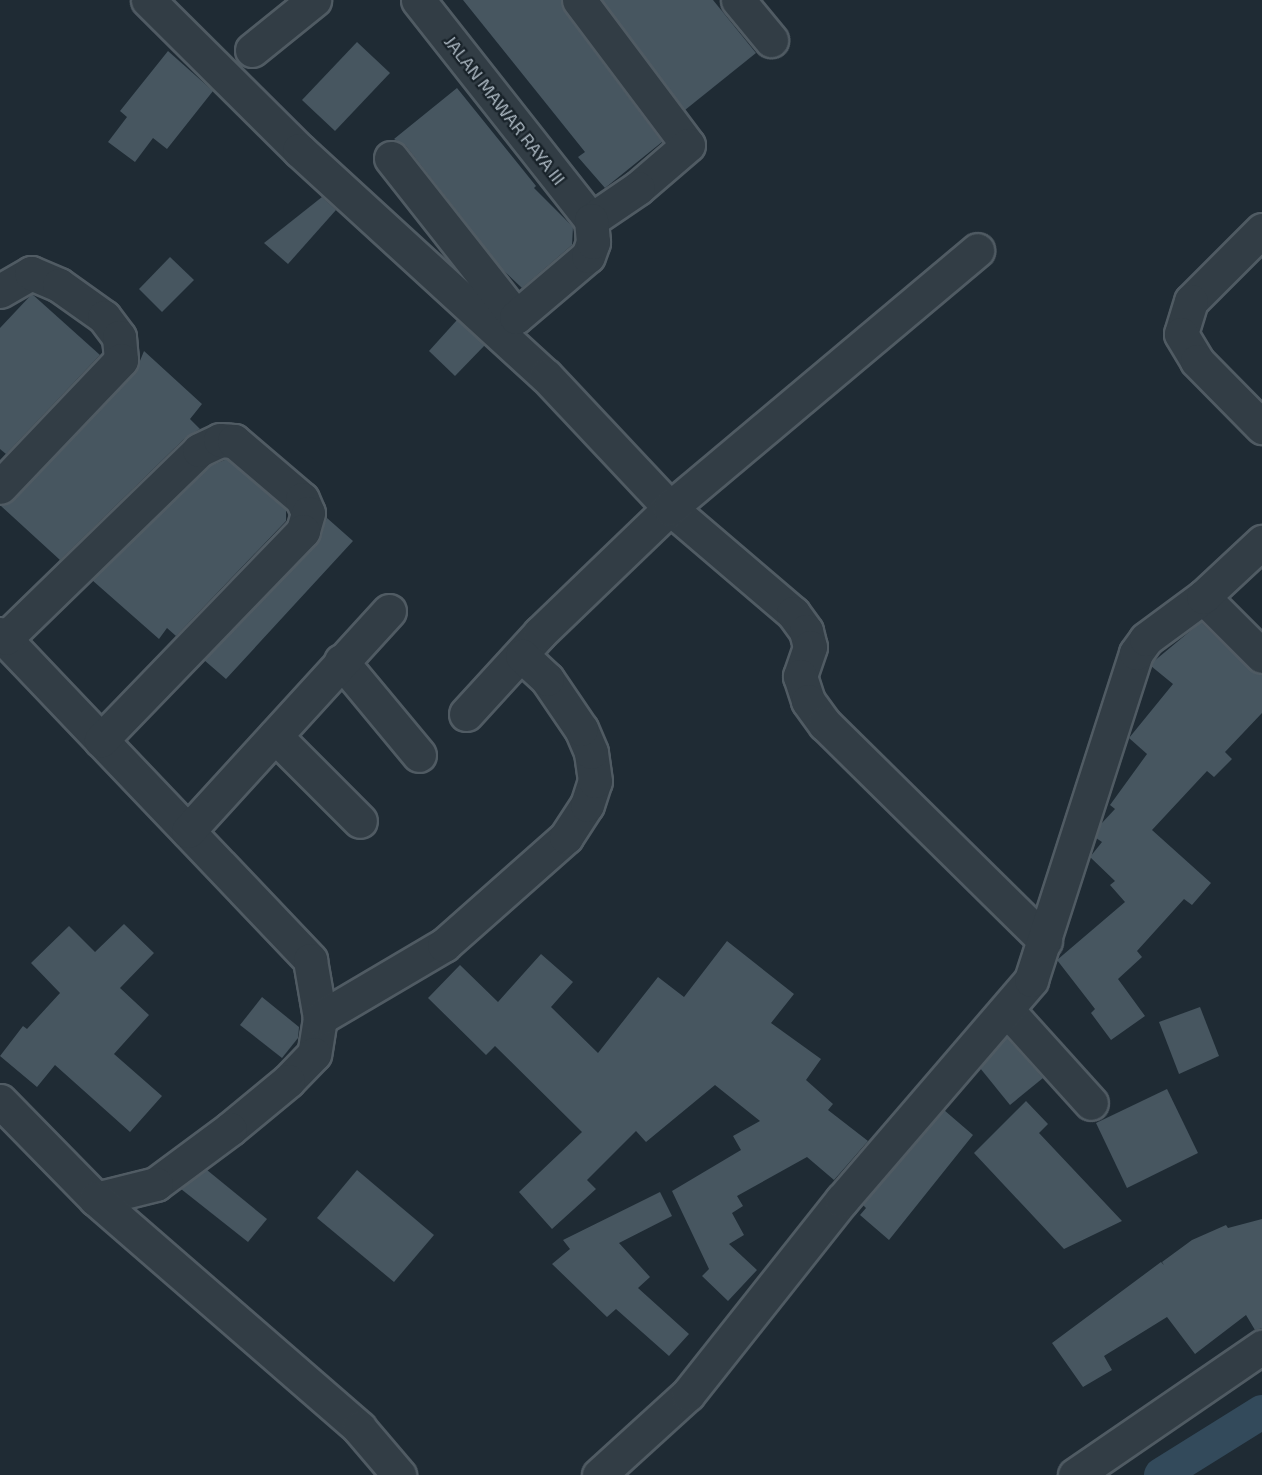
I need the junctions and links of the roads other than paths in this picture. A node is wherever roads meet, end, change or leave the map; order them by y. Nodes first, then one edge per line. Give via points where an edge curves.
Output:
1 (148, 0) edge
2 (314, 0) edge
3 (418, 0) edge
4 (579, 0) edge
5 (751, 5) edge
6 (771, 40) dead end
7 (252, 50) dead end
8 (391, 158) dead end
9 (591, 220) junction
10 (1262, 230) edge
11 (977, 250) dead end
12 (0, 291) edge
13 (1262, 427) edge
14 (0, 487) edge
15 (670, 508) junction
16 (1262, 542) edge
17 (1203, 597) junction
18 (389, 611) dead end
19 (3, 636) edge
20 (522, 656) junction
21 (1262, 656) edge
22 (341, 661) junction
23 (466, 714) dead end
24 (275, 736) junction
25 (101, 740) junction
26 (419, 755) dead end
27 (360, 821) dead end
28 (188, 831) junction
29 (1045, 941) junction
30 (1007, 1010) junction
31 (320, 1018) junction
32 (0, 1101) edge
33 (1091, 1103) dead end
34 (96, 1199) junction
35 (1262, 1347) edge
36 (399, 1475) edge
37 (599, 1475) edge
38 (1075, 1475) edge

1 - 15 street via 299,150 546,376
2 - 7 street
3 - 9 street, JALAN MAWAR RAYA III
4 - 9 street via 688,145 638,188
5 - 6 street
8 - 9 street via 516,317 588,256 593,242
10 - 13 street via 1191,301 1181,334 1197,361
11 - 15 street
12 - 14 street via 31,273 59,285 104,317 119,338 121,360
15 - 20 street via 540,633
15 - 29 street via 793,613 806,631 810,647 800,676 808,701 825,724
16 - 17 street
17 - 21 street
17 - 29 street via 1146,639 1136,653
18 - 22 street
19 - 25 street
19 - 25 street via 199,450 220,440 234,441 302,499 308,513 303,531
20 - 23 street
20 - 31 street via 547,678 585,737 595,781 587,805 566,837 444,945
22 - 24 street
22 - 26 street
24 - 27 street
24 - 28 street
25 - 28 street
28 - 31 street via 310,960
29 - 30 street via 1031,980
30 - 33 street
30 - 37 street via 842,1200 688,1394
31 - 34 street via 314,1054 230,1129 156,1184
32 - 34 street
34 - 36 street via 359,1428
35 - 38 street

